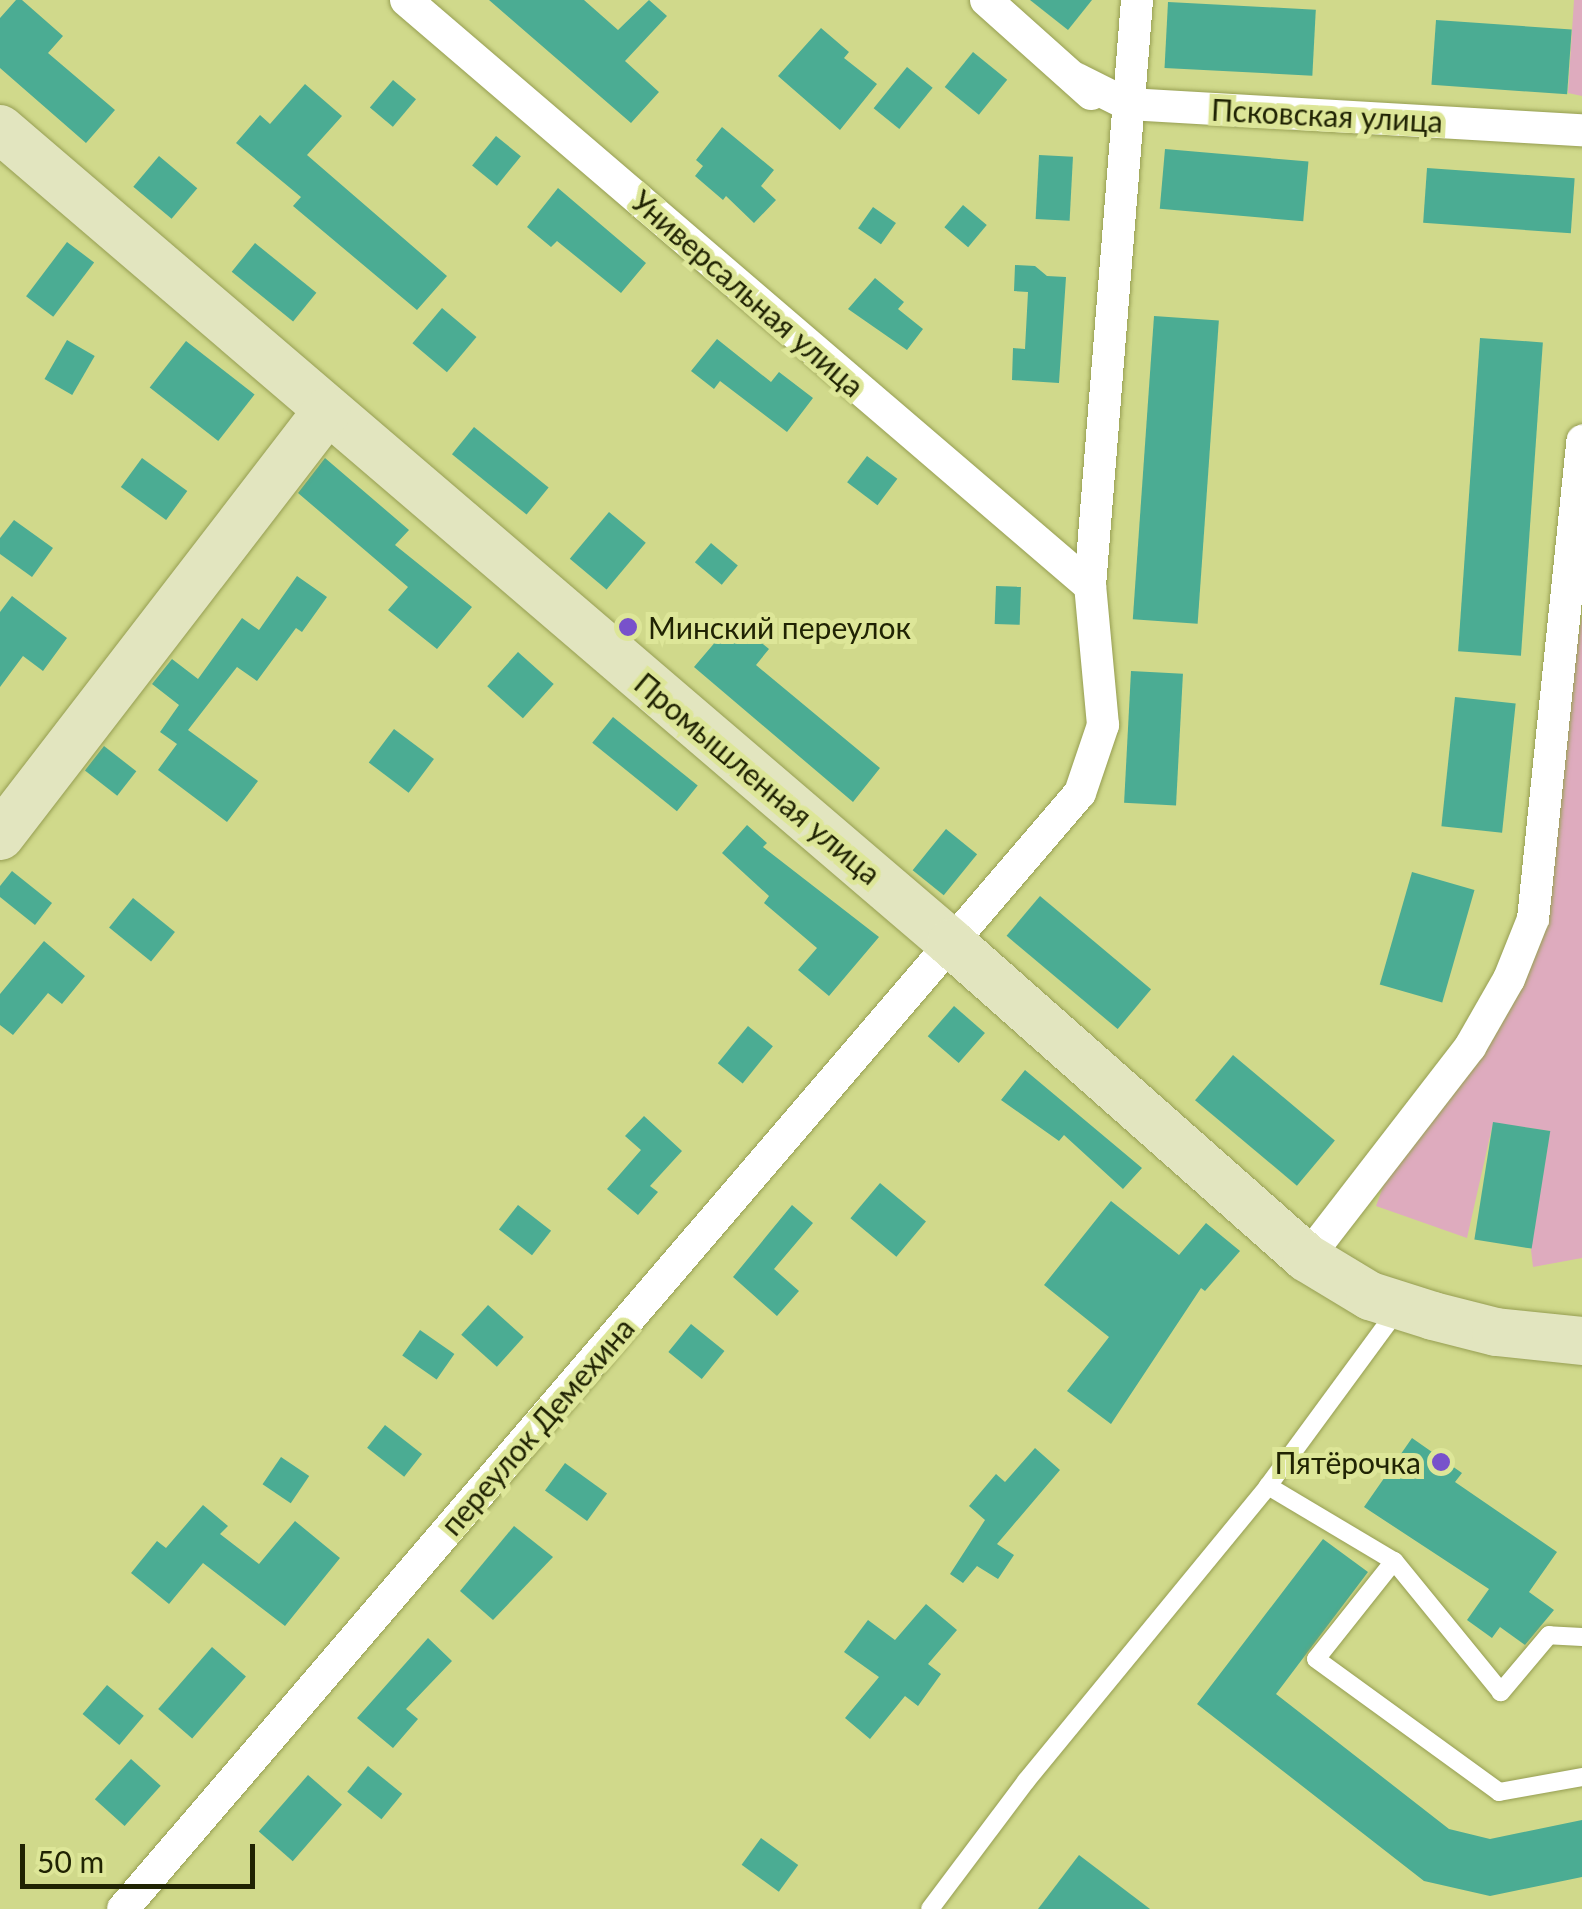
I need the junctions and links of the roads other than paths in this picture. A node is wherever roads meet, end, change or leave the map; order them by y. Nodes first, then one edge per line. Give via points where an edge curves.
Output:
1 (406, 0) edge
2 (986, 0) edge
3 (1137, 0) edge
4 (1128, 119) junction
5 (0, 128) edge
6 (1582, 130) edge
7 (326, 410) junction
8 (1582, 441) edge
9 (1090, 586) junction
10 (0, 836) edge
11 (952, 943) junction
12 (1307, 1258) junction
13 (1401, 1306) junction
14 (1575, 1333) edge
15 (1268, 1486) junction
16 (1394, 1561) junction
17 (1582, 1638) edge
18 (1582, 1778) edge
19 (123, 1909) edge
20 (930, 1909) edge

1 - 9 street, Универсальная улица
2 - 4 street, Псковская улица
3 - 4 street
4 - 6 street, Псковская улица
4 - 9 street
5 - 7 main road, Промышленная улица
7 - 10 main road
7 - 11 main road, Промышленная улица
8 - 12 street via 1533,918 1509,979 1470,1047
9 - 11 street via 1103,724 1080,793
11 - 12 main road, Промышленная улица
11 - 19 street, переулок Демехина
12 - 13 main road, Промышленная улица via 1370,1296
13 - 14 main road, Промышленная улица via 1496,1332
13 - 15 lane
15 - 16 lane
15 - 20 lane via 1026,1780
16 - 17 lane via 1500,1692 1549,1635
16 - 18 lane via 1316,1659 1499,1792

